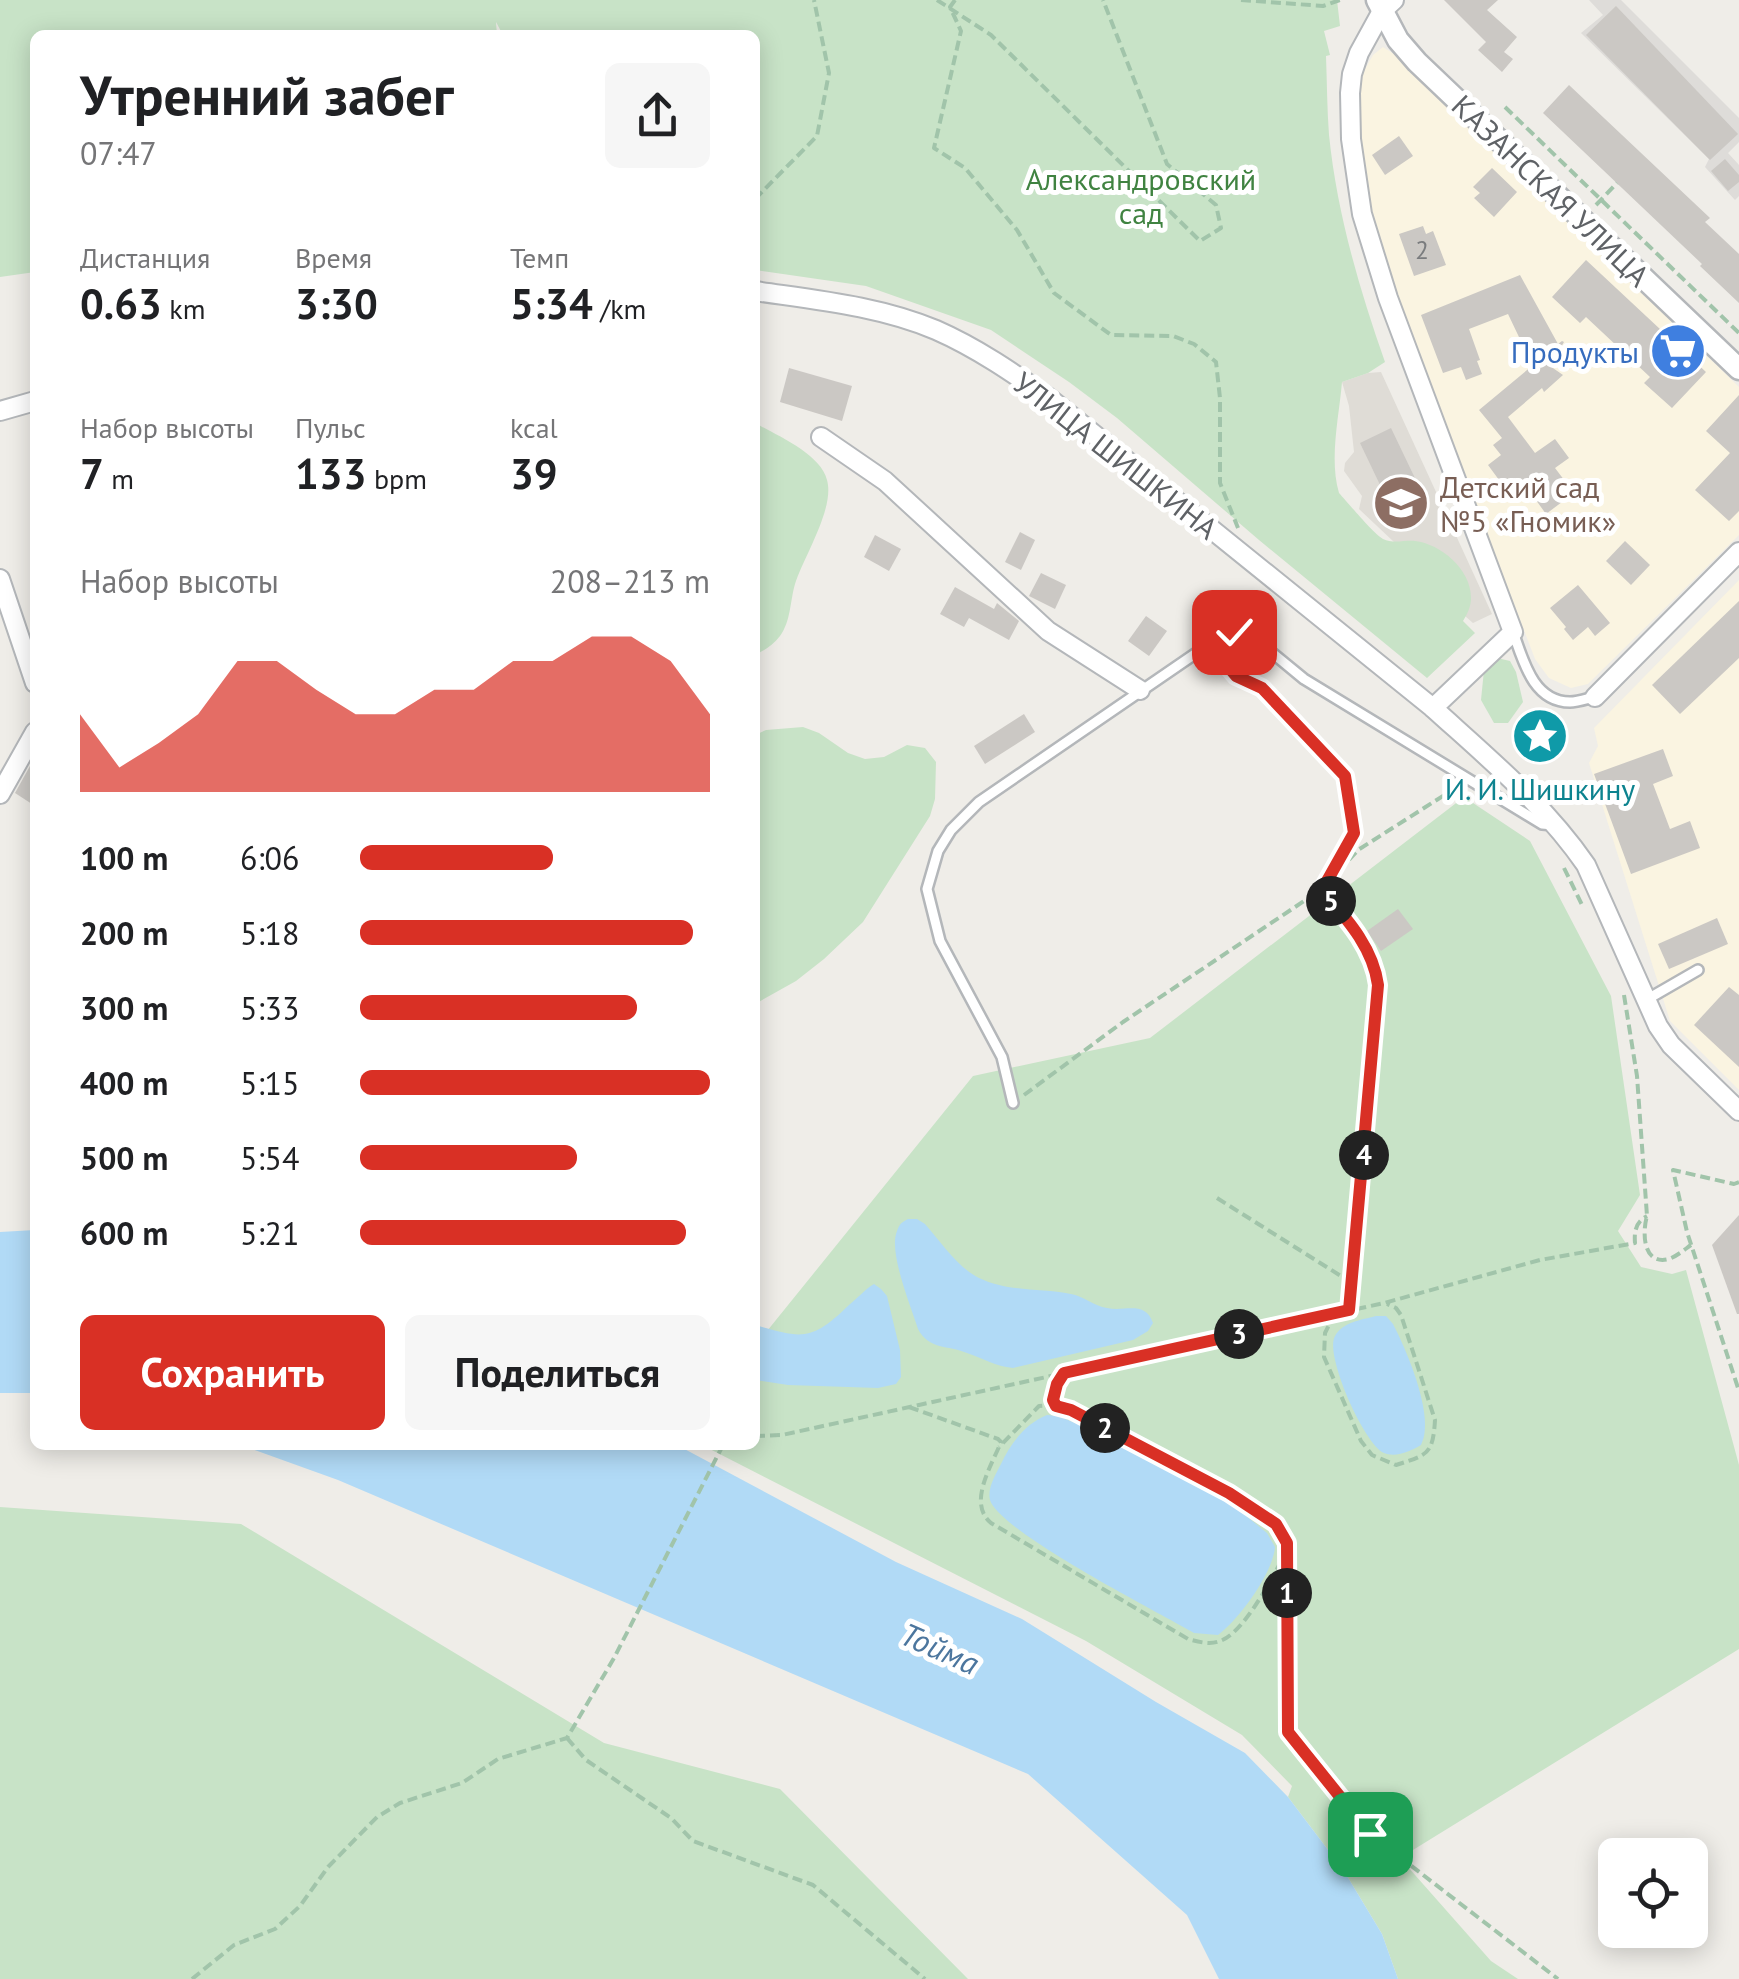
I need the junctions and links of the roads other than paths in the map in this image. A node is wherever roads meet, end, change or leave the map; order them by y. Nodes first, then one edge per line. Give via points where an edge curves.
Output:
1 (1385, 4) edge
2 (760, 292) edge
3 (1739, 369) edge
4 (30, 403) edge
5 (0, 411) edge
6 (820, 437) dead end
7 (1739, 552) edge
8 (0, 579) edge
9 (1513, 632) junction
10 (30, 668) edge
11 (1140, 690) junction
12 (1595, 697) joint
13 (1433, 708) junction
14 (30, 741) edge
15 (0, 794) edge
16 (1557, 825) junction
17 (1698, 970) dead end
18 (1646, 1000) junction
19 (1013, 1103) road end
20 (1739, 1111) edge

1 - 3 street, КАЗАНСКАЯ УЛИЦА via 1398,40 1417,62
1 - 9 street via 1352,74 1351,138 1362,214
2 - 13 street, УЛИЦА ШИШКИНА via 891,314 980,353 1049,398
4 - 5 street
6 - 11 street via 885,481 1048,631
7 - 12 street
8 - 10 street
9 - 12 lane via 1527,673 1544,694 1567,702
9 - 13 street
11 - 16 lane via 1228,632 1243,632 1304,679 1468,780 1542,824
11 - 19 lane via 980,802 938,850 928,889 940,941 1002,1057
13 - 16 street, УЛИЦА ШИШКИНА
14 - 15 street
16 - 18 street, УЛИЦА ШИШКИНА via 1586,865
17 - 18 lane
18 - 20 street, УЛИЦА ШИШКИНА via 1671,1045

